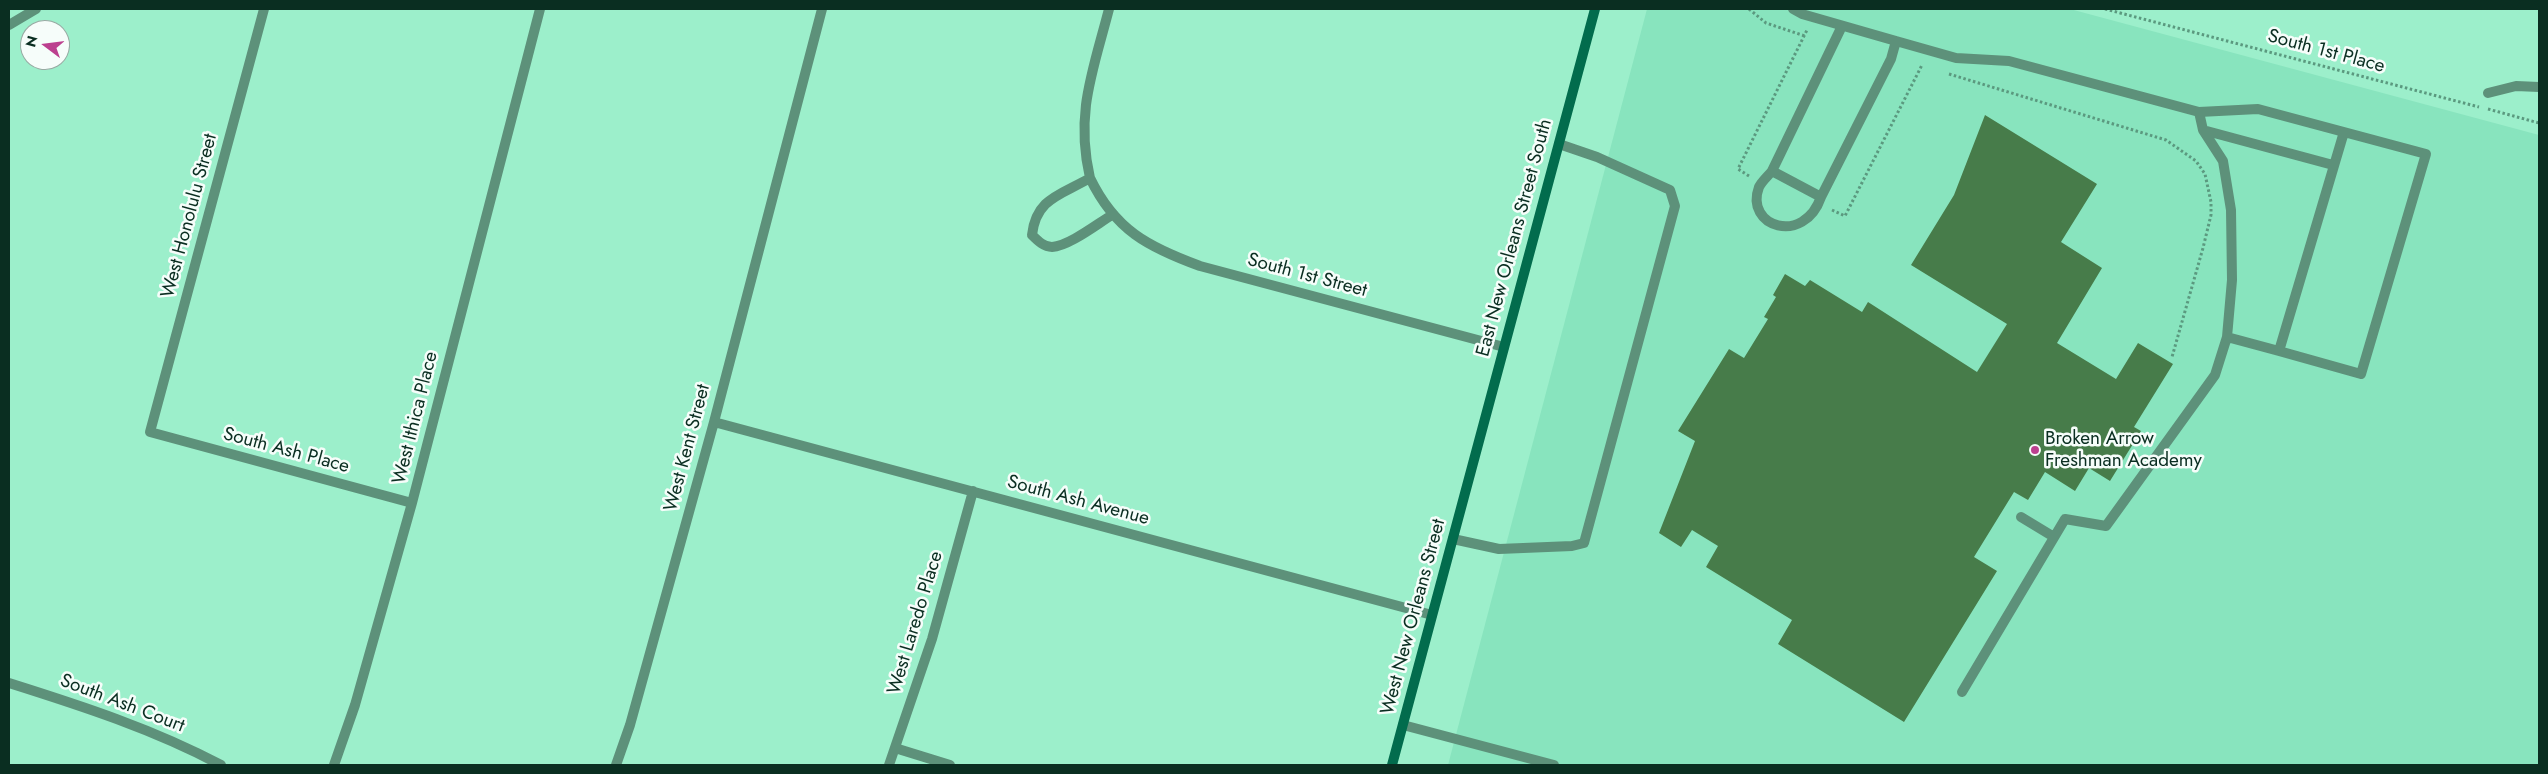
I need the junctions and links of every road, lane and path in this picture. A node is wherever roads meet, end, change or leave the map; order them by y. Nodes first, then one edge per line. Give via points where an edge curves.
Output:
1 (36, 9) edge
2 (264, 9) edge
3 (540, 9) edge
4 (822, 9) edge
5 (1109, 9) edge
6 (1595, 9) edge
7 (1749, 9) edge
8 (1793, 9) edge
9 (2105, 9) edge
10 (9, 25) edge
11 (1842, 26) junction
12 (1805, 36) junction
13 (1835, 39) junction
14 (1896, 41) junction
15 (1891, 59) junction
16 (1922, 64) junction
17 (1930, 68) dead end
18 (1948, 73) dead end
19 (2539, 88) edge
20 (2488, 93) dead end
21 (2199, 112) junction
22 (2539, 123) edge
23 (2203, 130) junction
24 (2344, 132) junction
25 (1558, 144) junction
26 (2333, 165) junction
27 (1772, 171) junction
28 (1090, 178) junction
29 (1747, 185) dead end
30 (1821, 197) junction
31 (1830, 214) dead end
32 (1112, 215) junction
33 (2228, 338) junction
34 (1504, 347) junction
35 (2279, 351) junction
36 (2172, 358) dead end
37 (714, 422) junction
38 (150, 432) joint
39 (1469, 477) joint
40 (973, 491) junction
41 (412, 503) junction
42 (2021, 517) dead end
43 (2054, 537) junction
44 (1453, 539) junction
45 (1432, 615) junction
46 (9, 683) edge
47 (1962, 692) dead end
48 (1403, 725) junction
49 (895, 748) junction
50 (221, 765) edge
51 (334, 765) edge
52 (616, 765) edge
53 (889, 765) edge
54 (950, 765) edge
55 (1392, 765) edge
56 (1554, 765) edge

1 - 10 street
2 - 38 street, West Honolulu Street
3 - 41 street, West Ithica Place
4 - 37 street, West Kent Street
5 - 28 street, South 1st Street via 1083,113
6 - 25 main road, East New Orleans Street South
7 - 12 path via 1766,23
8 - 11 street
9 - 22 path, South 1st Place
11 - 13 street
11 - 14 street
12 - 13 path via 1808,29
12 - 29 path via 1738,170 1750,177
13 - 27 street
14 - 15 street
14 - 21 street via 1956,58 2009,61
15 - 16 path
15 - 30 street
16 - 17 path
16 - 31 path via 1845,216 1832,209
18 - 36 path via 2166,140 2196,161 2209,188 2211,215
19 - 20 street via 2516,86
21 - 23 street
21 - 24 street via 2258,108
23 - 26 street
23 - 33 street via 2223,161 2231,210 2232,280
24 - 26 street
24 - 35 street via 2426,154 2424,164 2361,374
25 - 34 main road, East New Orleans Street South
25 - 44 street via 1597,157 1670,190 1674,206 1584,543 1499,549
26 - 35 street
27 - 30 street
27 - 30 street via 1760,185 1757,198 1766,220 1777,226 1790,227 1805,222 1816,211
28 - 32 street, South 1st Street
28 - 32 street via 1041,206 1034,220 1032,235 1040,243 1052,247 1067,242
32 - 34 street, South 1st Street via 1144,242 1200,266
33 - 35 street
33 - 43 street via 2214,375 2106,526 2064,519
34 - 39 main road, East New Orleans Street South
37 - 40 street, South Ash Avenue
37 - 52 street, West Kent Street
38 - 41 street, South Ash Place
39 - 44 main road, West New Orleans Street
40 - 45 street, South Ash Avenue
40 - 49 street, West Laredo Place via 932,639
41 - 51 street, West Ithica Place via 355,705
42 - 43 street
43 - 47 street
44 - 45 main road, West New Orleans Street
45 - 48 main road, West New Orleans Street
46 - 50 street, South Ash Court via 132,724
48 - 55 main road, West New Orleans Street
48 - 56 street
49 - 53 street, West Laredo Place
49 - 54 street

